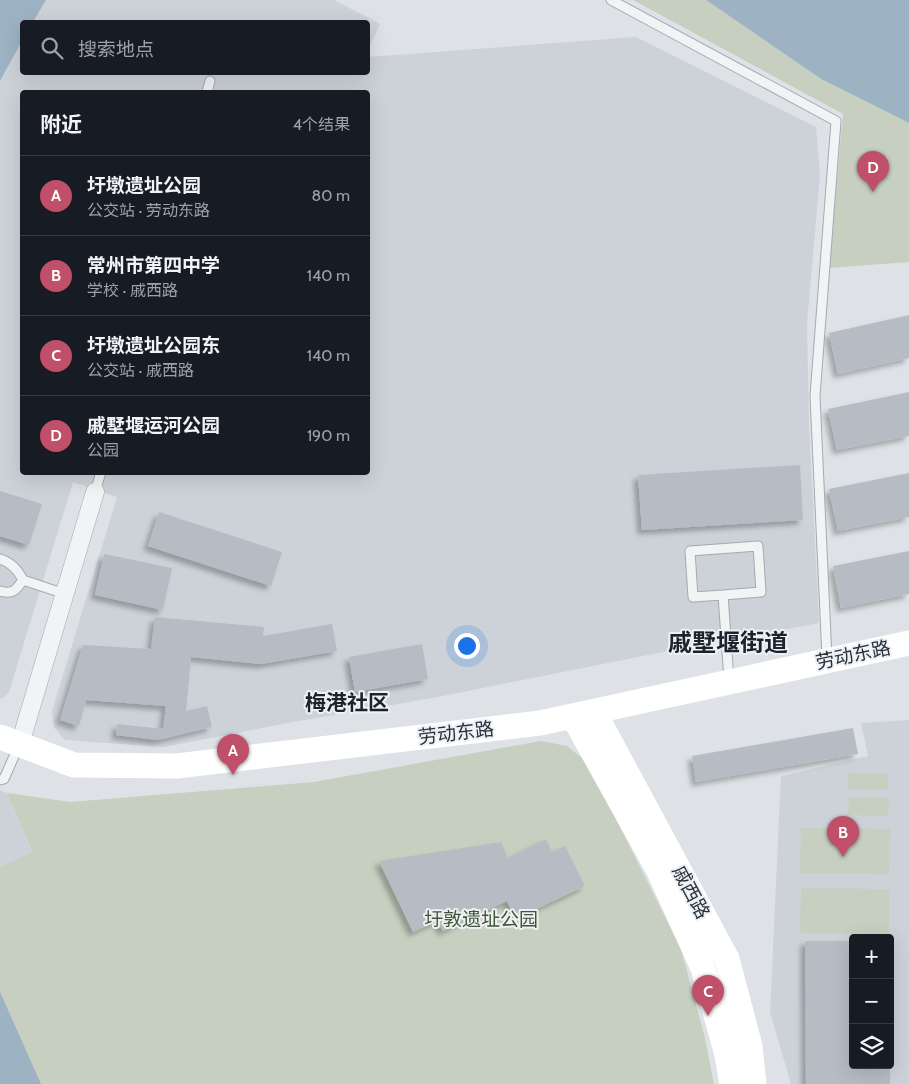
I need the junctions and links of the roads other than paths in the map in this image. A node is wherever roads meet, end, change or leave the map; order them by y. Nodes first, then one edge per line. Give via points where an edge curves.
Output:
1 (611, 0) edge
2 (210, 81) dead end
3 (208, 90) edge
4 (99, 475) edge
5 (95, 492) joint
6 (0, 559) edge
7 (23, 580) junction
8 (0, 591) edge
9 (64, 594) junction
10 (724, 595) junction
11 (909, 643) edge
12 (827, 661) junction
13 (730, 682) junction
14 (583, 714) junction
15 (10, 741) edge
16 (0, 780) edge
17 (732, 1084) edge
18 (754, 1084) edge

1 - 12 lane via 836,121 815,396
2 - 3 lane
4 - 5 lane
5 - 9 street
6 - 7 lane via 18,570
7 - 8 lane via 16,590
7 - 9 lane
9 - 15 street
10 - 10 lane via 761,592 758,546 690,551 694,597
10 - 13 lane
11 - 12 street, 劳动东路
12 - 13 street, 劳动东路
13 - 14 street, 劳动东路
14 - 15 street, 劳动东路 via 531,725 177,766 74,765
14 - 17 street, 戚西路 via 703,968
14 - 18 street, 戚西路 via 727,959 750,1046
15 - 16 lane via 4,778

